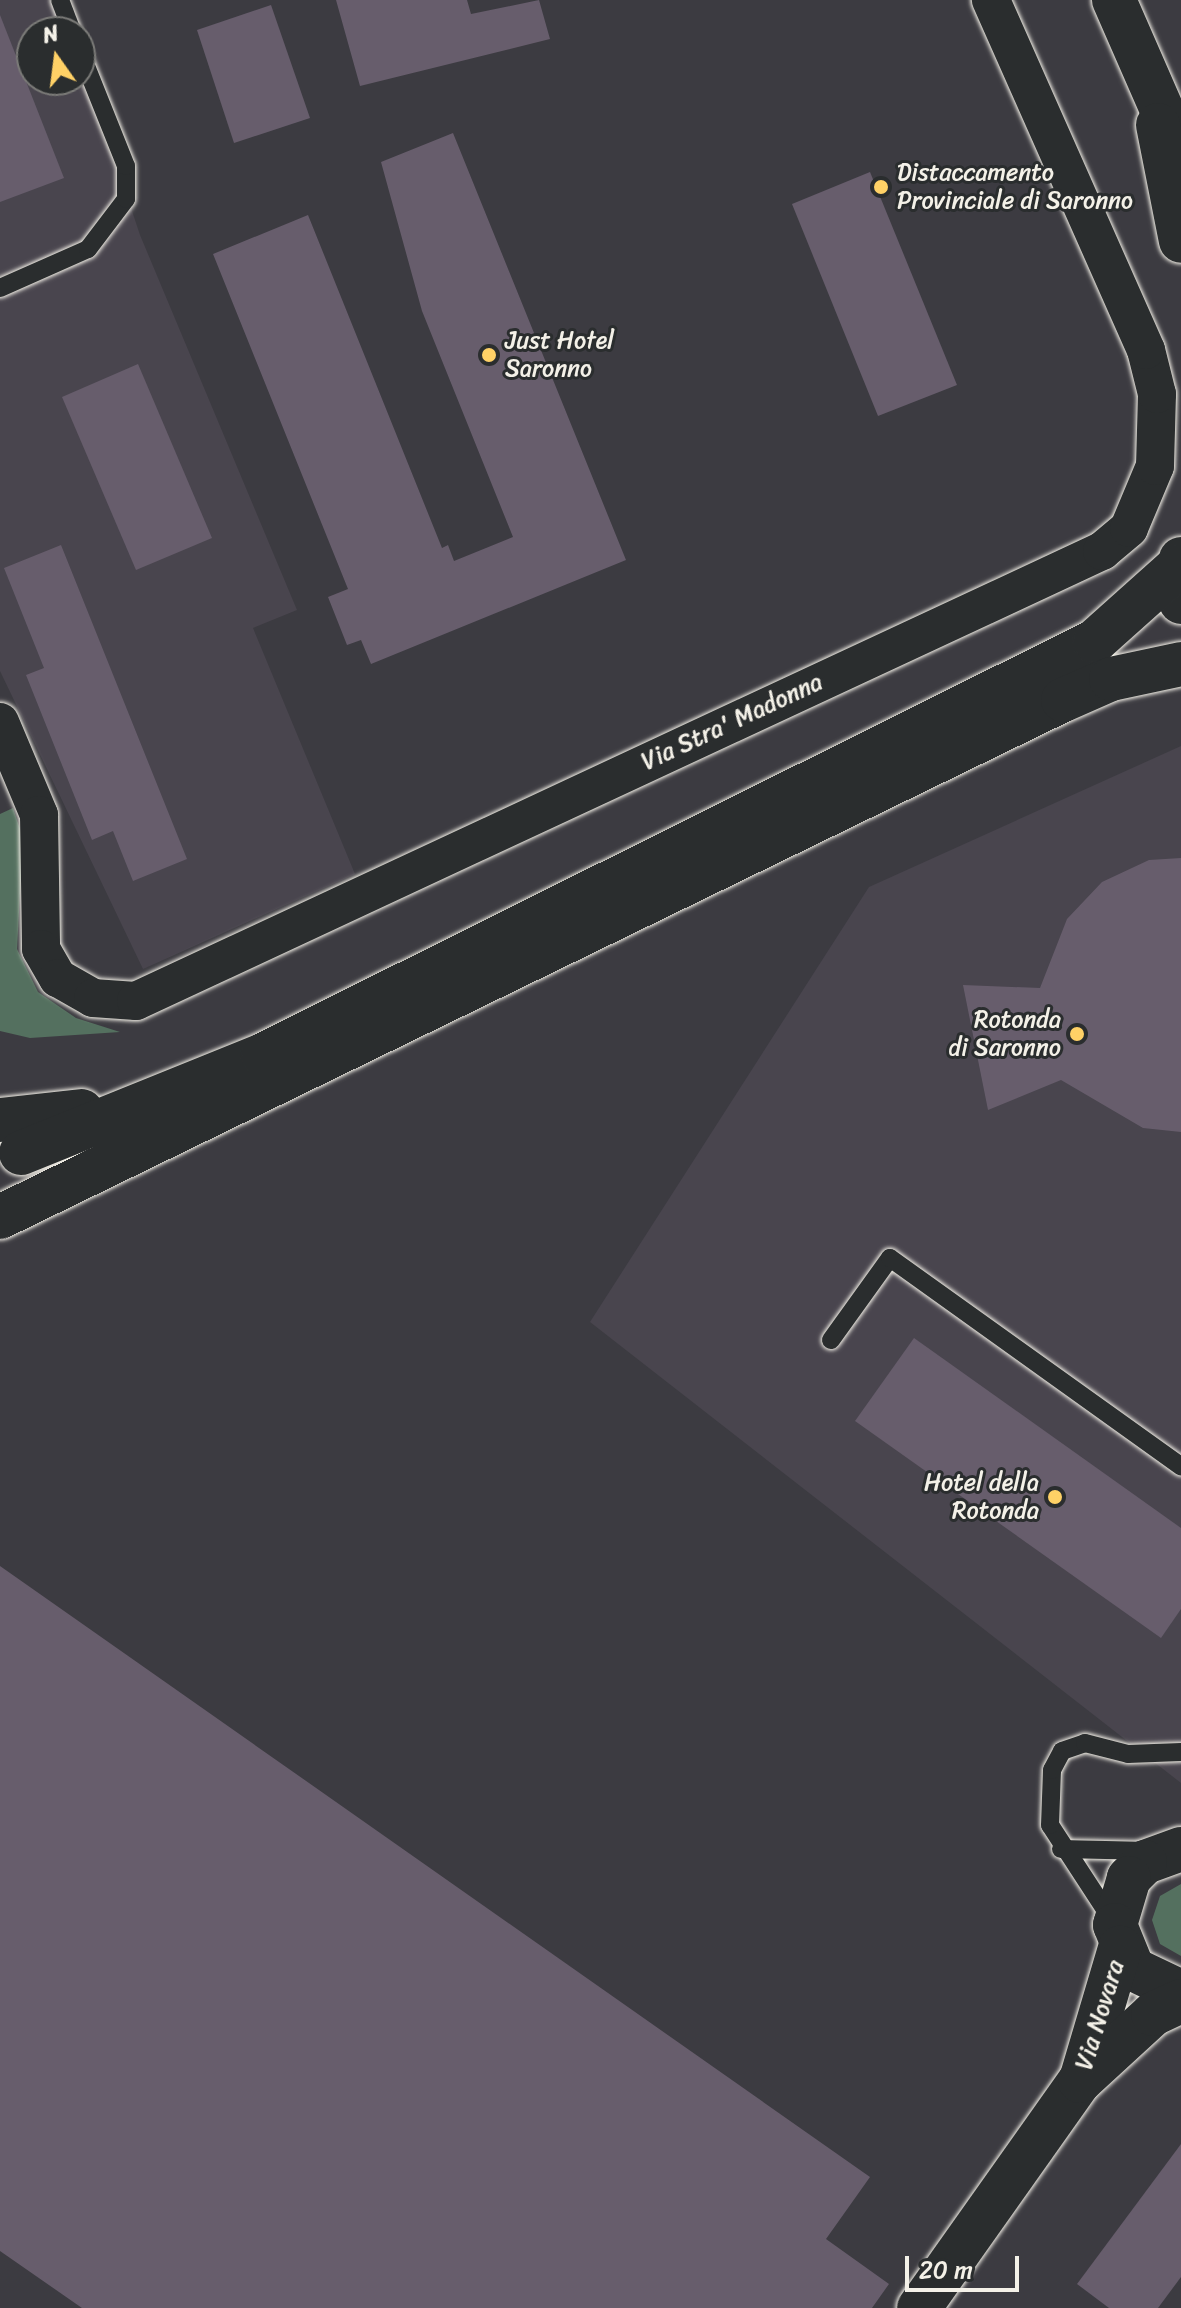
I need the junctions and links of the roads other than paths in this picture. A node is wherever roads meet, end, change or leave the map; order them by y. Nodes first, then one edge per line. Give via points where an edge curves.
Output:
1 (991, 0) edge
2 (1114, 0) edge
3 (1150, 79) junction
4 (96, 91) edge
5 (1181, 153) edge
6 (1181, 241) edge
7 (0, 288) edge
8 (1180, 576) edge
9 (1181, 664) edge
10 (0, 722) edge
11 (206, 1095) junction
12 (7, 1144) edge
13 (0, 1217) edge
14 (831, 1340) dead end
15 (1181, 1466) edge
16 (1181, 1752) edge
17 (1061, 1849) junction
18 (1174, 1850) edge
19 (1118, 1936) junction
20 (1181, 1992) edge
21 (1181, 2001) edge
22 (1080, 2081) junction
23 (919, 2308) edge

1 - 10 street, Via Stra' Madonna via 1146,350 1157,394 1155,466 1129,528 1102,551 136,1001 93,998 58,978 41,949 39,815
2 - 3 main road
3 - 5 main road
3 - 6 main road
4 - 7 lane via 126,166 126,199 88,249
8 - 11 main road via 1095,641
9 - 11 main road via 1111,679 1063,700 451,1003
11 - 12 main road
11 - 13 main road
14 - 15 lane via 890,1258
16 - 17 lane via 1128,1754 1085,1743 1062,1751 1046,1798
17 - 18 lane
17 - 19 lane
18 - 19 main road, Via Novara via 1129,1878
19 - 20 main road, Via Novara via 1152,1984
19 - 22 main road, Via Novara
21 - 22 main road, Via Novara via 1153,2014
22 - 23 main road, Via Novara

